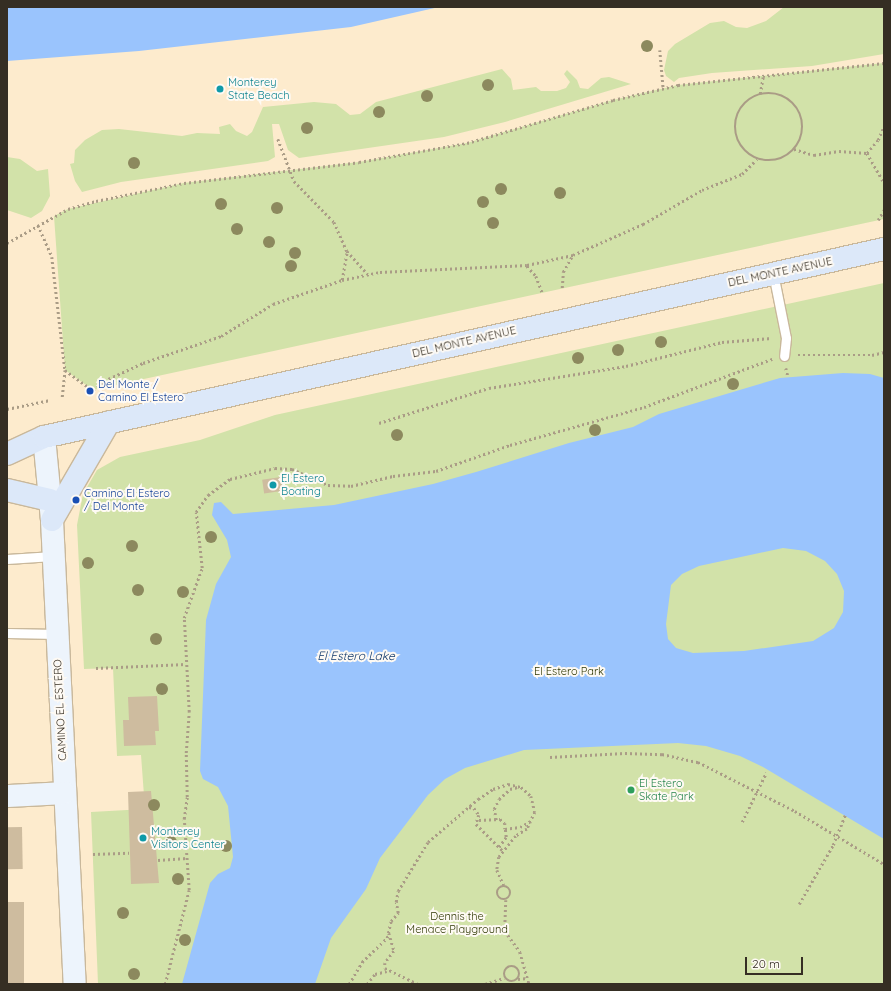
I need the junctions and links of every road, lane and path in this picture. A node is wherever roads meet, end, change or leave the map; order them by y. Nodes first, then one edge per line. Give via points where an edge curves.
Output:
1 (660, 50) dead end
2 (884, 63) edge
3 (763, 77) junction
4 (663, 88) junction
5 (760, 94) junction
6 (884, 126) edge
7 (278, 139) dead end
8 (794, 149) junction
9 (867, 153) junction
10 (757, 159) junction
11 (290, 170) junction
12 (884, 183) edge
13 (884, 210) edge
14 (878, 220) dead end
15 (38, 225) junction
16 (7, 243) edge
17 (884, 249) edge
18 (347, 251) junction
19 (573, 255) junction
20 (527, 265) junction
21 (773, 273) junction
22 (368, 274) junction
23 (342, 280) junction
24 (562, 288) dead end
25 (542, 292) dead end
26 (786, 338) junction
27 (884, 352) edge
28 (784, 356) junction
29 (65, 370) junction
30 (62, 397) dead end
31 (50, 400) dead end
32 (7, 410) edge
33 (109, 422) junction
34 (379, 422) dead end
35 (7, 436) edge
36 (44, 437) junction
37 (7, 454) edge
38 (7, 490) edge
39 (51, 510) junction
40 (53, 556) junction
41 (7, 559) edge
42 (7, 633) edge
43 (56, 634) junction
44 (186, 664) junction
45 (96, 668) dead end
46 (550, 757) dead end
47 (766, 773) dead end
48 (519, 786) junction
49 (758, 792) junction
50 (64, 793) junction
51 (7, 796) edge
52 (468, 807) junction
53 (845, 815) dead end
54 (534, 818) junction
55 (480, 820) junction
56 (496, 820) junction
57 (742, 822) dead end
58 (506, 829) junction
59 (837, 836) junction
60 (499, 847) junction
61 (503, 851) junction
62 (129, 853) dead end
63 (93, 854) dead end
64 (187, 858) junction
65 (158, 860) dead end
66 (884, 864) edge
67 (504, 886) junction
68 (506, 900) junction
69 (799, 904) dead end
70 (388, 933) junction
71 (390, 971) junction
72 (504, 978) junction
73 (527, 978) junction
74 (518, 979) junction
75 (75, 984) edge
76 (165, 984) edge
77 (349, 984) edge
78 (367, 984) edge
79 (418, 984) edge
80 (485, 984) edge
81 (529, 984) edge

1 - 4 path
2 - 3 path
3 - 4 path
3 - 5 path
4 - 11 path via 467,143 417,153
5 - 8 path via 781,96 798,109 803,130
5 - 10 path via 744,104 735,126 737,140 742,148
6 - 9 path via 878,140
7 - 11 path
8 - 9 path via 814,155 839,151
8 - 10 path via 777,160
9 - 12 path
10 - 19 path via 742,174 702,190 630,230
11 - 15 path via 184,183 96,201 68,209
11 - 18 path via 294,181 334,222
13 - 14 path
15 - 16 path
15 - 29 path via 52,257
17 - 21 main road, DEL MONTE AVENUE
18 - 22 path
18 - 23 path
19 - 20 path
19 - 24 path via 563,272
20 - 22 path
20 - 25 path via 536,276
21 - 26 lane
21 - 33 main road, DEL MONTE AVENUE
22 - 23 path
23 - 29 path via 273,304 221,336 143,363 104,381 93,390
26 - 28 lane
26 - 34 path via 749,338 722,342 626,366 489,388
27 - 28 path via 872,355
28 - 44 path via 644,407 510,445 436,471 393,476 351,486 328,485 292,468 275,468 230,479 208,495 196,512 202,568 184,618
29 - 30 path
31 - 32 path
33 - 36 main road, DEL MONTE AVENUE
33 - 39 main road
35 - 36 main road, DEL MONTE AVENUE
36 - 37 main road, DEL MONTE AVENUE
36 - 39 street, CAMINO EL ESTERO
38 - 39 main road
39 - 40 street, CAMINO EL ESTERO
40 - 41 lane
40 - 43 street, CAMINO EL ESTERO
42 - 43 lane
43 - 50 street, CAMINO EL ESTERO
44 - 45 path
44 - 64 path via 188,797 184,819
46 - 49 path via 662,754 698,762
47 - 49 path
48 - 52 path via 501,785
48 - 54 path via 534,801
48 - 56 path via 510,789 499,799 494,809
49 - 57 path
49 - 59 path
50 - 51 street
50 - 75 street, CAMINO EL ESTERO
52 - 55 path via 477,811
52 - 70 path via 428,842 403,880 396,897 398,914 391,920
53 - 59 path
54 - 58 path via 520,828
54 - 61 path via 527,829
55 - 56 path
55 - 60 path via 476,824
56 - 58 path via 503,821
58 - 60 path via 506,837
59 - 66 path
59 - 69 path
60 - 61 path
61 - 67 path via 497,865
62 - 63 path
64 - 65 path
64 - 76 path via 187,904
67 - 68 path via 512,893
67 - 68 path via 497,894 502,900
68 - 73 path via 505,930 520,952
70 - 71 path via 394,951 384,965
70 - 77 path via 384,941 362,962
71 - 78 path via 380,971
71 - 79 path
72 - 74 path via 511,982
72 - 74 path via 504,971 511,966 518,969
72 - 80 path
73 - 74 path
73 - 81 path

